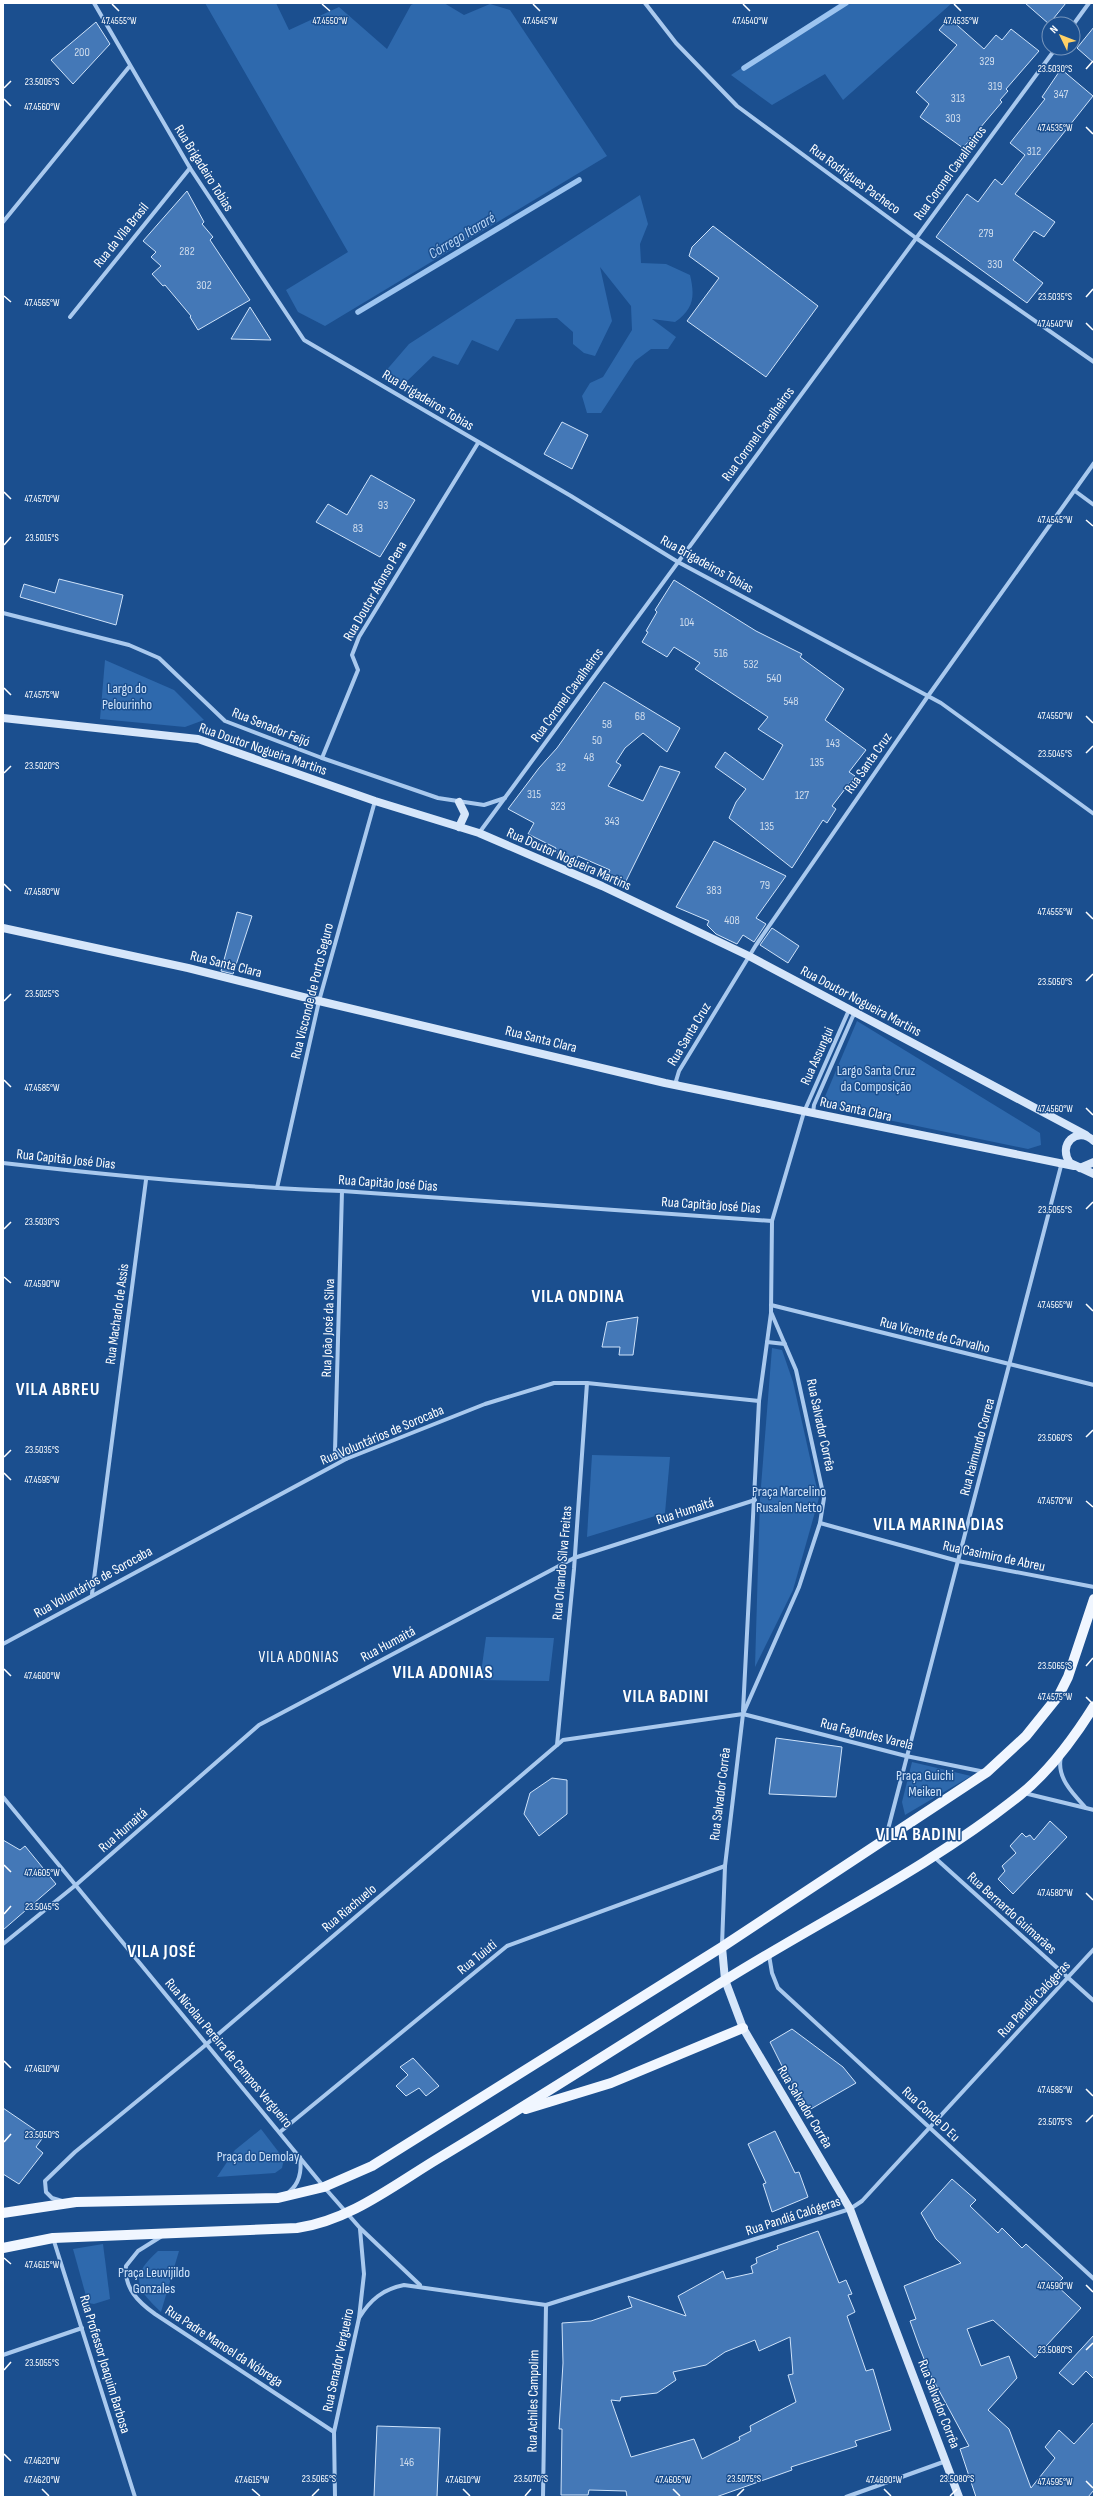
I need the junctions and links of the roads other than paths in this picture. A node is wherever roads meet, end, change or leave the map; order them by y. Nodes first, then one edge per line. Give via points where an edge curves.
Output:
1 (94, 3) edge
2 (645, 3) edge
3 (1089, 3) edge
4 (1080, 16) edge
5 (1050, 56) edge
6 (129, 67) junction
7 (190, 168) junction
8 (3, 222) edge
9 (916, 238) junction
10 (70, 317) dead end
11 (304, 340) joint
12 (1094, 362) edge
13 (478, 443) junction
14 (1094, 463) edge
15 (1075, 491) junction
16 (1094, 505) edge
17 (678, 562) junction
18 (3, 613) edge
19 (928, 696) junction
20 (3, 718) edge
21 (322, 758) junction
22 (505, 797) junction
23 (375, 801) junction
24 (459, 802) junction
25 (1094, 814) edge
26 (459, 827) junction
27 (479, 833) junction
28 (3, 928) edge
29 (749, 956) junction
30 (319, 1001) junction
31 (853, 1012) junction
32 (678, 1085) junction
33 (804, 1112) junction
34 (813, 1114) junction
35 (1091, 1137) edge
36 (1065, 1152) junction
37 (1094, 1162) edge
38 (3, 1163) edge
39 (1062, 1164) junction
40 (1077, 1167) junction
41 (1094, 1174) edge
42 (146, 1180) junction
43 (277, 1188) junction
44 (342, 1191) junction
45 (772, 1220) junction
46 (771, 1305) junction
47 (771, 1312) junction
48 (767, 1342) junction
49 (785, 1344) junction
50 (1010, 1365) junction
51 (587, 1383) junction
52 (1094, 1385) edge
53 (759, 1401) junction
54 (346, 1459) junction
55 (755, 1500) junction
56 (820, 1523) junction
57 (574, 1558) junction
58 (958, 1561) junction
59 (1094, 1587) edge
60 (92, 1594) junction
61 (1094, 1599) edge
62 (3, 1644) edge
63 (1094, 1706) edge
64 (743, 1714) junction
65 (557, 1746) junction
66 (1063, 1750) junction
67 (906, 1756) junction
68 (987, 1772) junction
69 (1023, 1793) junction
70 (3, 1797) edge
71 (1086, 1808) junction
72 (1094, 1810) edge
73 (885, 1839) junction
74 (932, 1856) junction
75 (725, 1866) junction
76 (77, 1884) junction
77 (3, 1944) edge
78 (722, 1947) junction
79 (1094, 1949) edge
80 (769, 1956) junction
81 (1068, 1978) junction
82 (725, 1980) junction
83 (1094, 2001) edge
84 (743, 2028) junction
85 (207, 2044) junction
86 (513, 2114) junction
87 (930, 2127) junction
88 (280, 2132) junction
89 (300, 2157) junction
90 (324, 2187) junction
91 (283, 2196) junction
92 (76, 2202) junction
93 (850, 2209) junction
94 (5, 2212) edge
95 (347, 2213) junction
96 (360, 2228) junction
97 (166, 2233) junction
98 (53, 2238) junction
99 (3, 2248) edge
100 (1094, 2279) edge
101 (421, 2286) junction
102 (546, 2305) junction
103 (359, 2318) junction
104 (82, 2328) junction
105 (3, 2355) edge
106 (334, 2432) junction
107 (946, 2461) junction
108 (135, 2497) edge
109 (335, 2497) edge
110 (543, 2497) edge
111 (846, 2497) edge
112 (959, 2497) edge

1 - 6 street, Rua Brigadeiro Tobias
2 - 9 street, Rua Rodrigues Pacheco via 676,43 737,106
3 - 4 street
5 - 9 street, Rua Coronel Cavalheiros
6 - 7 street, Rua Brigadeiro Tobias
6 - 8 street
7 - 10 street, Rua da Vila Brasil
7 - 11 street, Rua Brigadeiro Tobias
9 - 12 street, Rua Rodrigues Pacheco
9 - 17 street, Rua Coronel Cavalheiros
11 - 13 street, Rua Brigadeiros Tobias
13 - 17 street, Rua Brigadeiros Tobias via 571,496
13 - 21 street, Rua Doutor Afonso Pena via 359,637 352,655 358,670
14 - 15 street, Rua Santa Cruz
15 - 16 street
15 - 19 street, Rua Santa Cruz
17 - 19 street, Rua Brigadeiros Tobias
17 - 22 street, Rua Coronel Cavalheiros
18 - 21 street, Rua Senador Feijó via 129,646 159,658 225,721
19 - 25 street, Rua Brigadeiros Tobias via 942,703
19 - 29 street, Rua Santa Cruz
20 - 23 main road, Rua Doutor Nogueira Martins via 198,739
21 - 24 street, Rua Senador Feijó via 438,798
22 - 24 street, Rua Senador Feijó via 484,806
22 - 27 street, Rua Coronel Cavalheiros
23 - 26 main road, Rua Doutor Nogueira Martins
23 - 30 street, Rua Visconde de Porto Seguro
24 - 26 main road via 465,814
26 - 27 main road, Rua Doutor Nogueira Martins
27 - 29 main road, Rua Doutor Nogueira Martins via 602,886
28 - 30 main road, Rua Santa Clara via 188,968
29 - 31 main road, Rua Doutor Nogueira Martins
29 - 32 street, Rua Santa Cruz via 680,1072 676,1081
30 - 32 main road, Rua Santa Clara
30 - 43 street, Rua Visconde de Porto Seguro
31 - 33 street, Rua Assungui
31 - 34 street, Rua Assungui via 814,1105
31 - 35 main road, Rua Doutor Nogueira Martins
32 - 33 main road, Rua Santa Clara
33 - 34 main road, Rua Santa Clara
33 - 45 street, Rua Salvador Corrêa
34 - 39 main road, Rua Santa Clara
35 - 36 main road via 1080,1134 1070,1139
36 - 39 street, Rua Raimundo Correa
36 - 40 main road via 1066,1159
37 - 40 main road
38 - 42 street, Rua Capitão José Dias
39 - 40 main road, Rua Santa Clara
39 - 50 street, Rua Raimundo Correa
40 - 41 main road, Rua Santa Clara
42 - 43 street, Rua Capitão José Dias via 212,1182
42 - 60 street, Rua Machado de Assis
43 - 44 street, Rua Capitão José Dias
44 - 45 street, Rua Capitão José Dias
44 - 54 street, Rua João José da Silva via 335,1451
45 - 46 street, Rua Salvador Corrêa
46 - 47 street, Rua Salvador Corrêa
46 - 50 street, Rua Vicente de Carvalho
47 - 48 street, Rua Salvador Corrêa
47 - 49 street, Rua Salvador Corrêa
48 - 49 street
48 - 53 street, Rua Salvador Corrêa
49 - 56 street, Rua Salvador Corrêa via 796,1370 824,1498
50 - 52 street, Rua Vicente de Carvalho
50 - 58 street, Rua Raimundo Correa
51 - 53 street, Rua Voluntários de Sorocaba
51 - 54 street, Rua Voluntários de Sorocaba via 554,1383 484,1404
51 - 57 street, Rua Orlando Silva Freitas
53 - 55 street, Rua Salvador Corrêa
54 - 60 street, Rua Voluntários de Sorocaba
55 - 57 street, Rua Humaitá
55 - 64 street, Rua Salvador Corrêa
56 - 58 street, Rua Casimiro de Abreu
56 - 64 street, Rua Salvador Corrêa via 799,1587
57 - 65 street, Rua Orlando Silva Freitas
57 - 76 street, Rua Humaitá via 259,1725
58 - 59 street, Rua Casimiro de Abreu
58 - 67 street, Rua Raimundo Correa
60 - 62 street, Rua Voluntários de Sorocaba
61 - 68 main road via 1068,1677 1059,1695 1026,1736
63 - 66 main road
64 - 65 street, Rua Riachuelo via 567,1739
64 - 67 street, Rua Fagundes Varela
64 - 75 street, Rua Salvador Corrêa
65 - 85 street, Rua Riachuelo
66 - 69 main road
66 - 71 street via 1062,1775
67 - 68 street, Rua Fagundes Varela
67 - 73 street, Rua Raimundo Correa
68 - 73 main road
69 - 71 street
69 - 74 main road
70 - 76 street, Rua Nicolau Pereira de Campos Vergueiro
71 - 72 street
73 - 78 main road
74 - 80 main road
74 - 81 street, Rua Bernardo Guimarães
75 - 78 street, Rua Salvador Corrêa
75 - 88 street, Rua Tuiuti via 507,1946
76 - 77 street, Rua Humaitá
76 - 85 street, Rua Nicolau Pereira de Campos Vergueiro
78 - 82 main road, Rua Salvador Corrêa
78 - 90 main road via 372,2166
79 - 81 street, Rua Pandiá Calógeras
80 - 82 main road
80 - 87 street, Rua Conde D Eu via 778,1988
81 - 83 street, Rua Bernardo Guimarães
81 - 87 street, Rua Pandiá Calógeras
82 - 84 main road, Rua Salvador Corrêa
82 - 86 main road
84 - 86 main road via 611,2083
84 - 93 main road, Rua Salvador Corrêa
85 - 88 street, Rua Nicolau Pereira de Campos Vergueiro
85 - 92 street, Rua Riachuelo via 75,2152 45,2181 45,2190 49,2196 60,2201
86 - 95 main road
87 - 93 street, Rua Pandiá Calógeras via 862,2201
87 - 100 street, Rua Conde D Eu
88 - 89 street, Rua Nicolau Pereira de Campos Vergueiro
89 - 90 street, Rua Nicolau Pereira de Campos Vergueiro
89 - 91 street via 302,2170 298,2181
90 - 91 main road
90 - 95 street, Rua Nicolau Pereira de Campos Vergueiro
91 - 92 main road
92 - 94 main road
93 - 102 street, Rua Pandiá Calógeras
93 - 107 main road, Rua Salvador Corrêa
95 - 96 street
95 - 97 main road via 312,2226 297,2228
96 - 101 street
96 - 103 street, Rua Senador Vergueiro via 364,2274
97 - 98 main road
97 - 106 street, Rua Padre Manoel da Nóbrega via 138,2251 126,2266 128,2282 136,2298 155,2314
98 - 99 main road
98 - 104 street, Rua Professor Joaquim Barbosa
101 - 102 street, Rua Pandiá Calógeras
101 - 103 street, Rua Pandiá Calógeras via 404,2285 384,2292
102 - 110 street, Rua Achiles Campolim
103 - 106 street, Rua Senador Vergueiro
104 - 105 street
104 - 108 street, Rua Professor Joaquim Barbosa
106 - 109 street, Rua Senador Vergueiro
107 - 111 street
107 - 112 main road, Rua Salvador Corrêa

